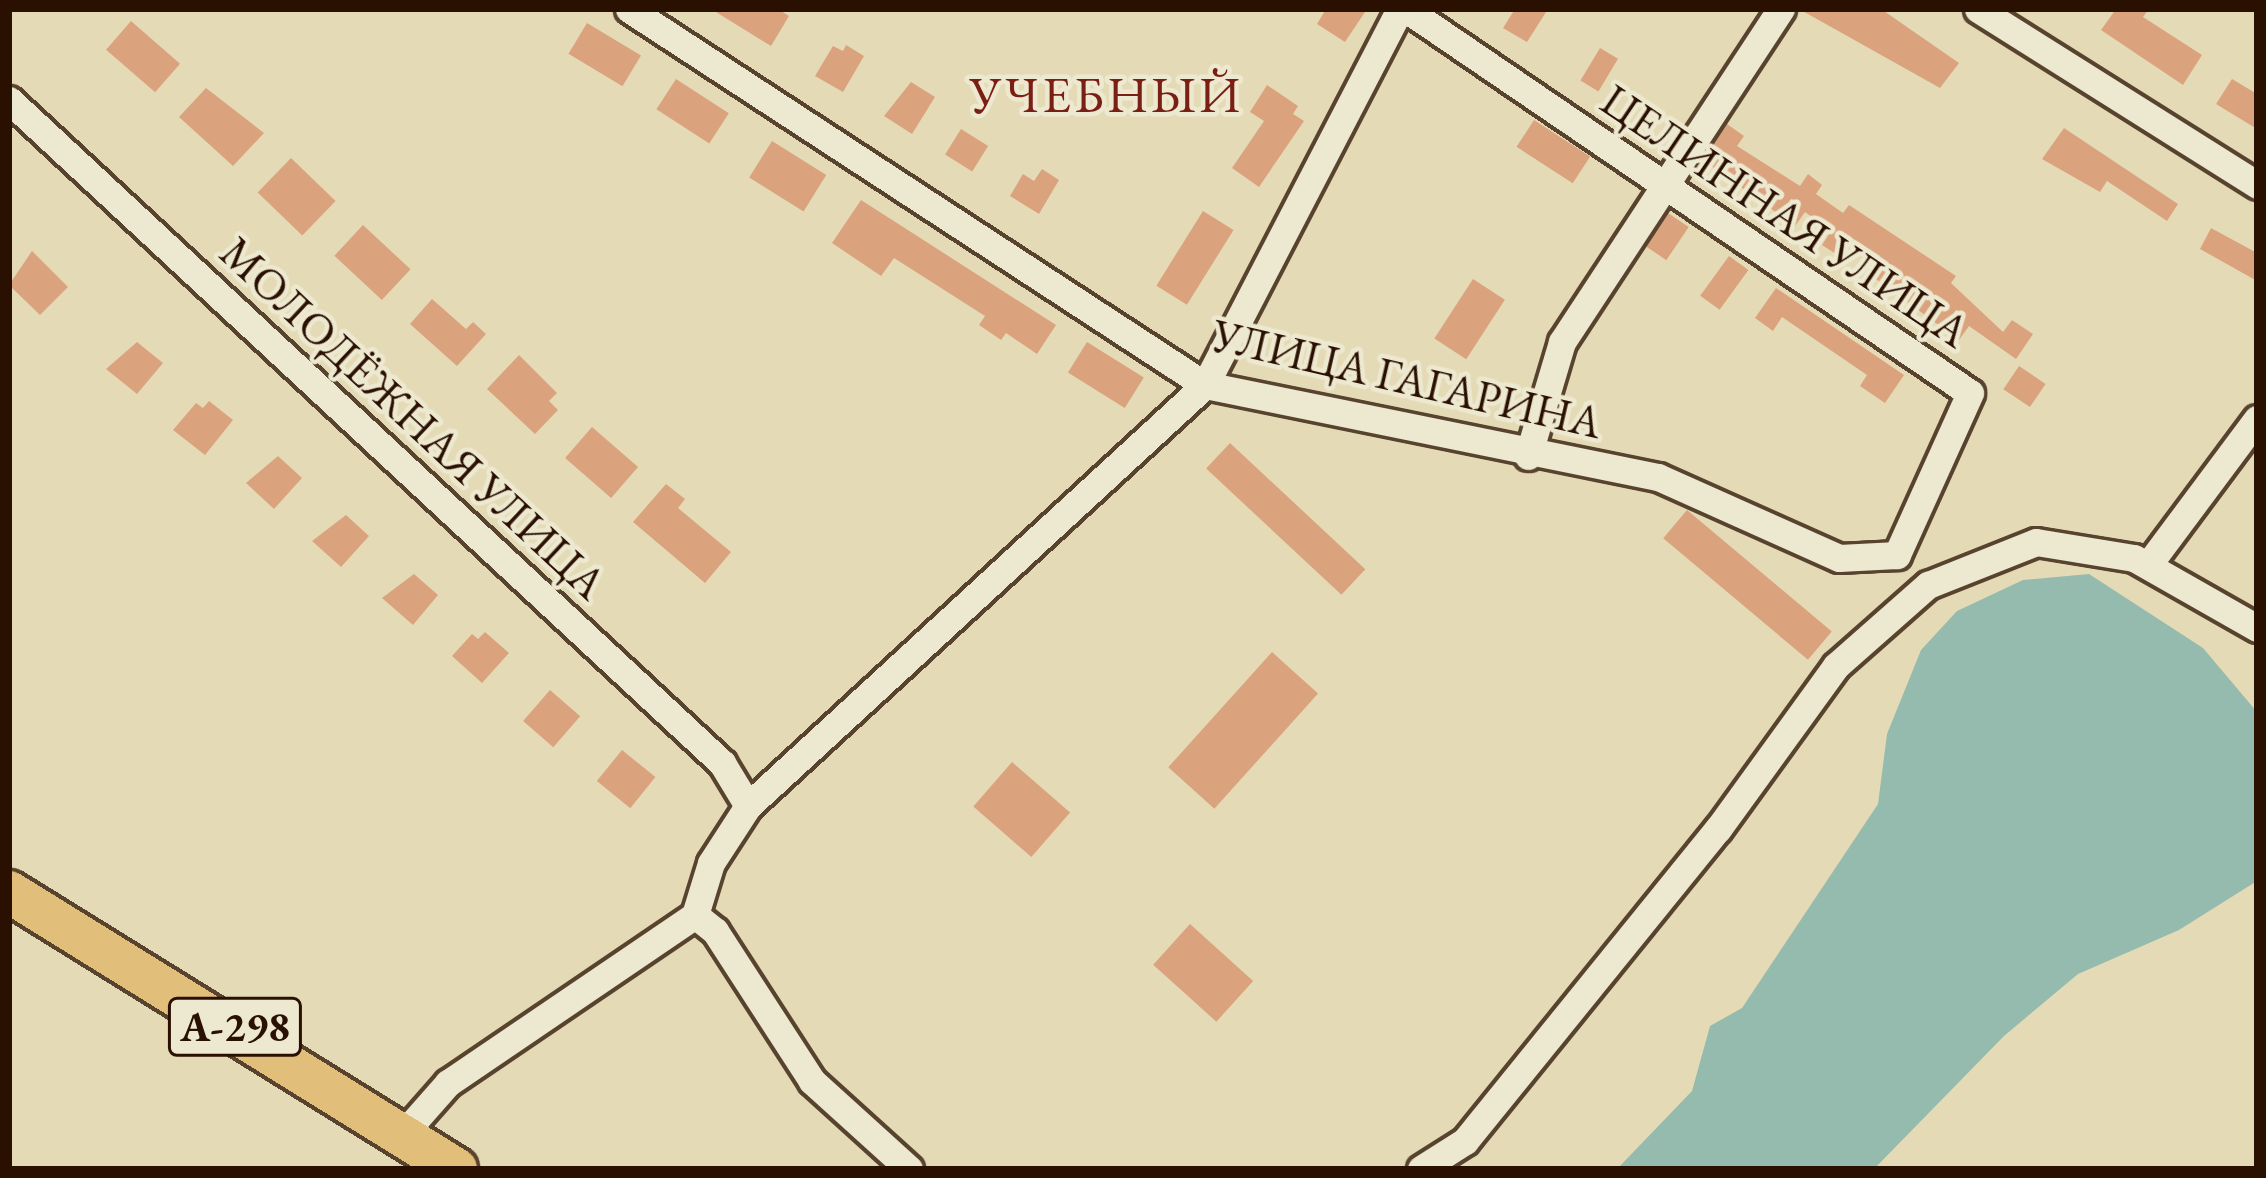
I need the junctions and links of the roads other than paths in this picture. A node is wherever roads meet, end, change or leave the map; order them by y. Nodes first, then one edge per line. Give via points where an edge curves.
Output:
1 (629, 9) edge
2 (1403, 9) edge
3 (1780, 9) edge
4 (1978, 9) edge
5 (9, 100) edge
6 (2257, 185) edge
7 (1667, 186) junction
8 (1205, 385) junction
9 (2257, 419) edge
10 (1528, 456) junction
11 (1897, 555) junction
12 (2148, 565) junction
13 (1928, 585) junction
14 (2257, 628) edge
15 (748, 806) junction
16 (9, 892) edge
17 (695, 915) junction
18 (403, 1134) junction
19 (456, 1169) edge
20 (909, 1169) edge
21 (1421, 1169) edge

1 - 8 street, УЛИЦА ГАГАРИНА
2 - 7 street, ЦЕЛИННАЯ УЛИЦА
2 - 8 street
3 - 7 street
4 - 6 street
5 - 15 street, МОЛОДЁЖНАЯ УЛИЦА via 722,763
7 - 10 street via 1562,342
7 - 11 street, ЦЕЛИННАЯ УЛИЦА via 1970,393
8 - 10 street, УЛИЦА ГАГАРИНА
8 - 15 street
9 - 12 street
10 - 11 street, УЛИЦА ГАГАРИНА via 1658,477 1839,558
11 - 13 street
12 - 13 street via 2036,542
12 - 14 street
13 - 21 street via 1836,666 1718,829 1465,1141
15 - 17 street via 711,862
16 - 18 highway, А-298
17 - 18 street via 448,1083
17 - 20 street via 715,932 812,1081
18 - 19 highway, А-298

